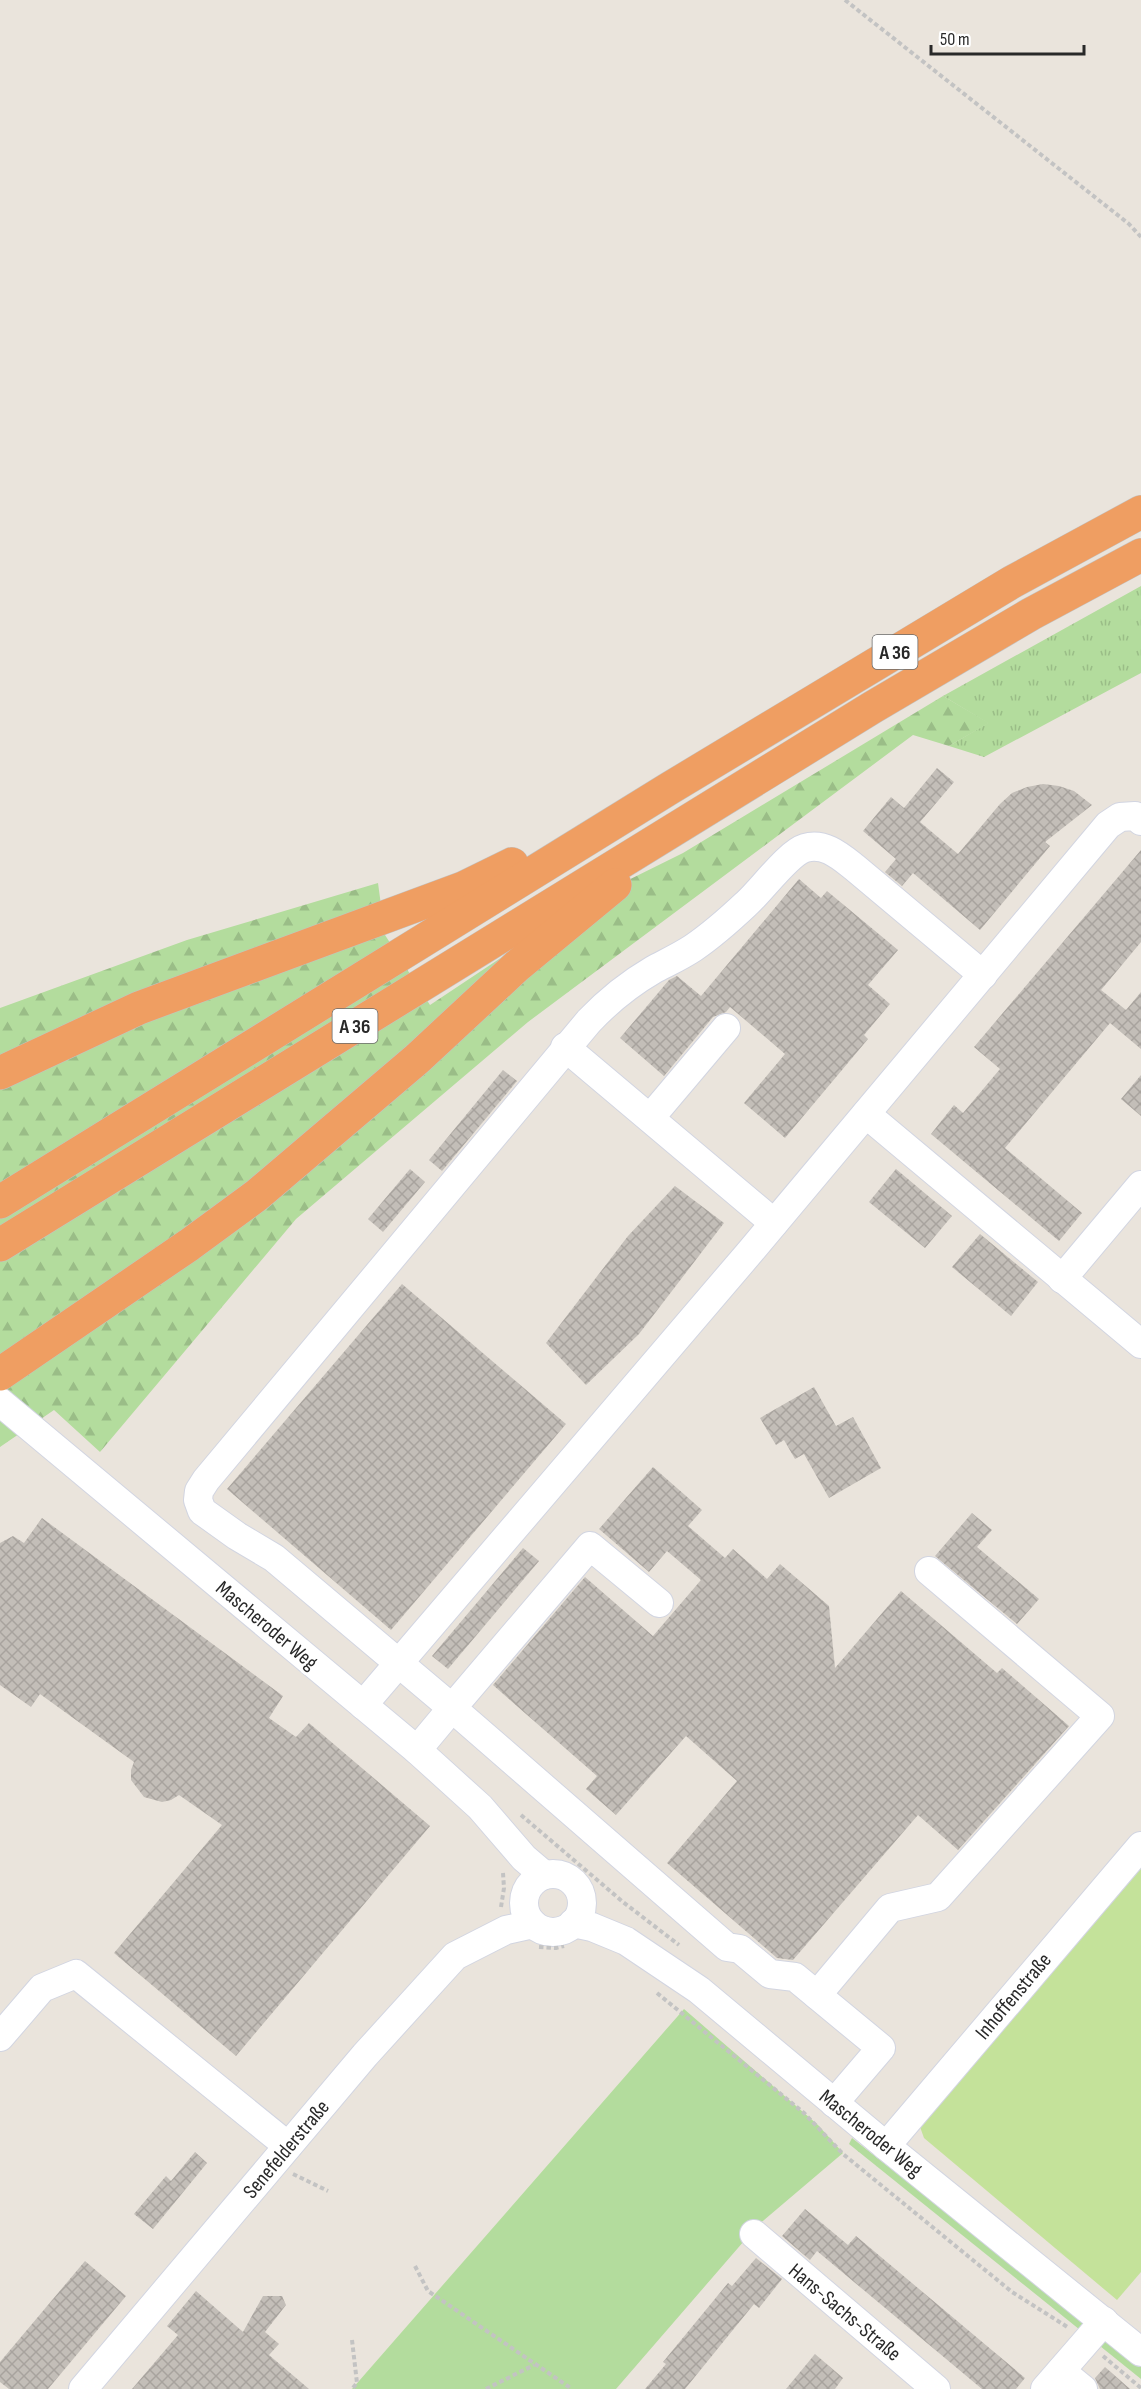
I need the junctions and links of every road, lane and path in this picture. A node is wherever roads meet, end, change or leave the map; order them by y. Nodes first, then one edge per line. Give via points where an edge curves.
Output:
1 (845, 0) edge
2 (1141, 237) edge
3 (1141, 512) edge
4 (1141, 555) edge
5 (670, 788) junction
6 (710, 807) junction
7 (1141, 821) edge
8 (983, 975) junction
9 (726, 1028) dead end
10 (565, 1047) junction
11 (0, 1073) edge
12 (866, 1114) junction
13 (650, 1118) junction
14 (1141, 1185) edge
15 (0, 1202) edge
16 (774, 1223) junction
17 (0, 1245) edge
18 (1062, 1278) junction
19 (1141, 1344) edge
20 (0, 1374) edge
21 (0, 1402) edge
22 (929, 1571) dead end
23 (658, 1603) dead end
24 (400, 1664) junction
25 (363, 1705) junction
26 (452, 1708) junction
27 (417, 1750) junction
28 (519, 1813) dead end
29 (1141, 1846) edge
30 (528, 1895) junction
31 (579, 1926) junction
32 (660, 1929) dead end
33 (556, 1948) dead end
34 (654, 1991) dead end
35 (817, 1995) junction
36 (0, 2037) edge
37 (834, 2103) junction
38 (886, 2146) junction
39 (281, 2154) junction
40 (328, 2191) dead end
41 (754, 2234) dead end
42 (415, 2266) dead end
43 (1095, 2332) junction
44 (352, 2340) dead end
45 (1141, 2352) edge
46 (534, 2365) junction
47 (1053, 2380) edge
48 (1141, 2388) edge
49 (83, 2389) edge
50 (352, 2389) edge
51 (486, 2389) edge
52 (572, 2389) edge
53 (936, 2389) edge
54 (1083, 2389) edge

1 - 2 path
3 - 5 highway, A 36 via 1012,582
4 - 6 highway, A 36 via 1031,614
5 - 11 highway via 463,888 139,1008
5 - 15 highway, A 36
6 - 17 highway, A 36
6 - 20 highway via 517,966 408,1067 257,1195
7 - 8 street via 1135,816 1120,817 1108,825
8 - 10 street via 854,867 817,845 802,848 790,857 753,898 699,943 609,1000
8 - 12 street
9 - 13 street
10 - 13 street
10 - 24 street via 199,1491 202,1511 212,1520 274,1558
12 - 16 street
12 - 18 street
13 - 16 street
14 - 18 street
16 - 24 street
18 - 19 street
21 - 25 street, Mascheroder Weg
22 - 35 street via 1100,1716 938,1897 890,1908
23 - 26 street via 590,1546
24 - 25 street
24 - 26 street
25 - 27 street, Mascheroder Weg
26 - 27 street
26 - 35 street via 727,1947 740,1948 770,1974 795,1977
27 - 30 street, Mascheroder Weg via 480,1807
28 - 32 path
29 - 38 street, Inhoffenstraße
30 - 31 street via 549,1932
30 - 31 street via 562,1875 570,1879 580,1894
30 - 39 street, Senefelderstraße via 455,1956
31 - 33 path
31 - 37 street, Mascheroder Weg via 626,1941 699,1990
34 - 43 path via 804,2113 843,2154 1012,2292 1060,2321
35 - 37 street via 881,2048
36 - 39 street via 42,1988 76,1974
37 - 38 street, Mascheroder Weg
38 - 43 street, Mascheroder Weg
39 - 40 path via 291,2173
39 - 49 street, Senefelderstraße
41 - 53 street, Hans-Sachs-Straße
42 - 46 path via 428,2291
43 - 45 street, Mascheroder Weg
43 - 47 street
43 - 48 path
44 - 50 path via 357,2383
46 - 51 path
46 - 52 path
47 - 54 street

